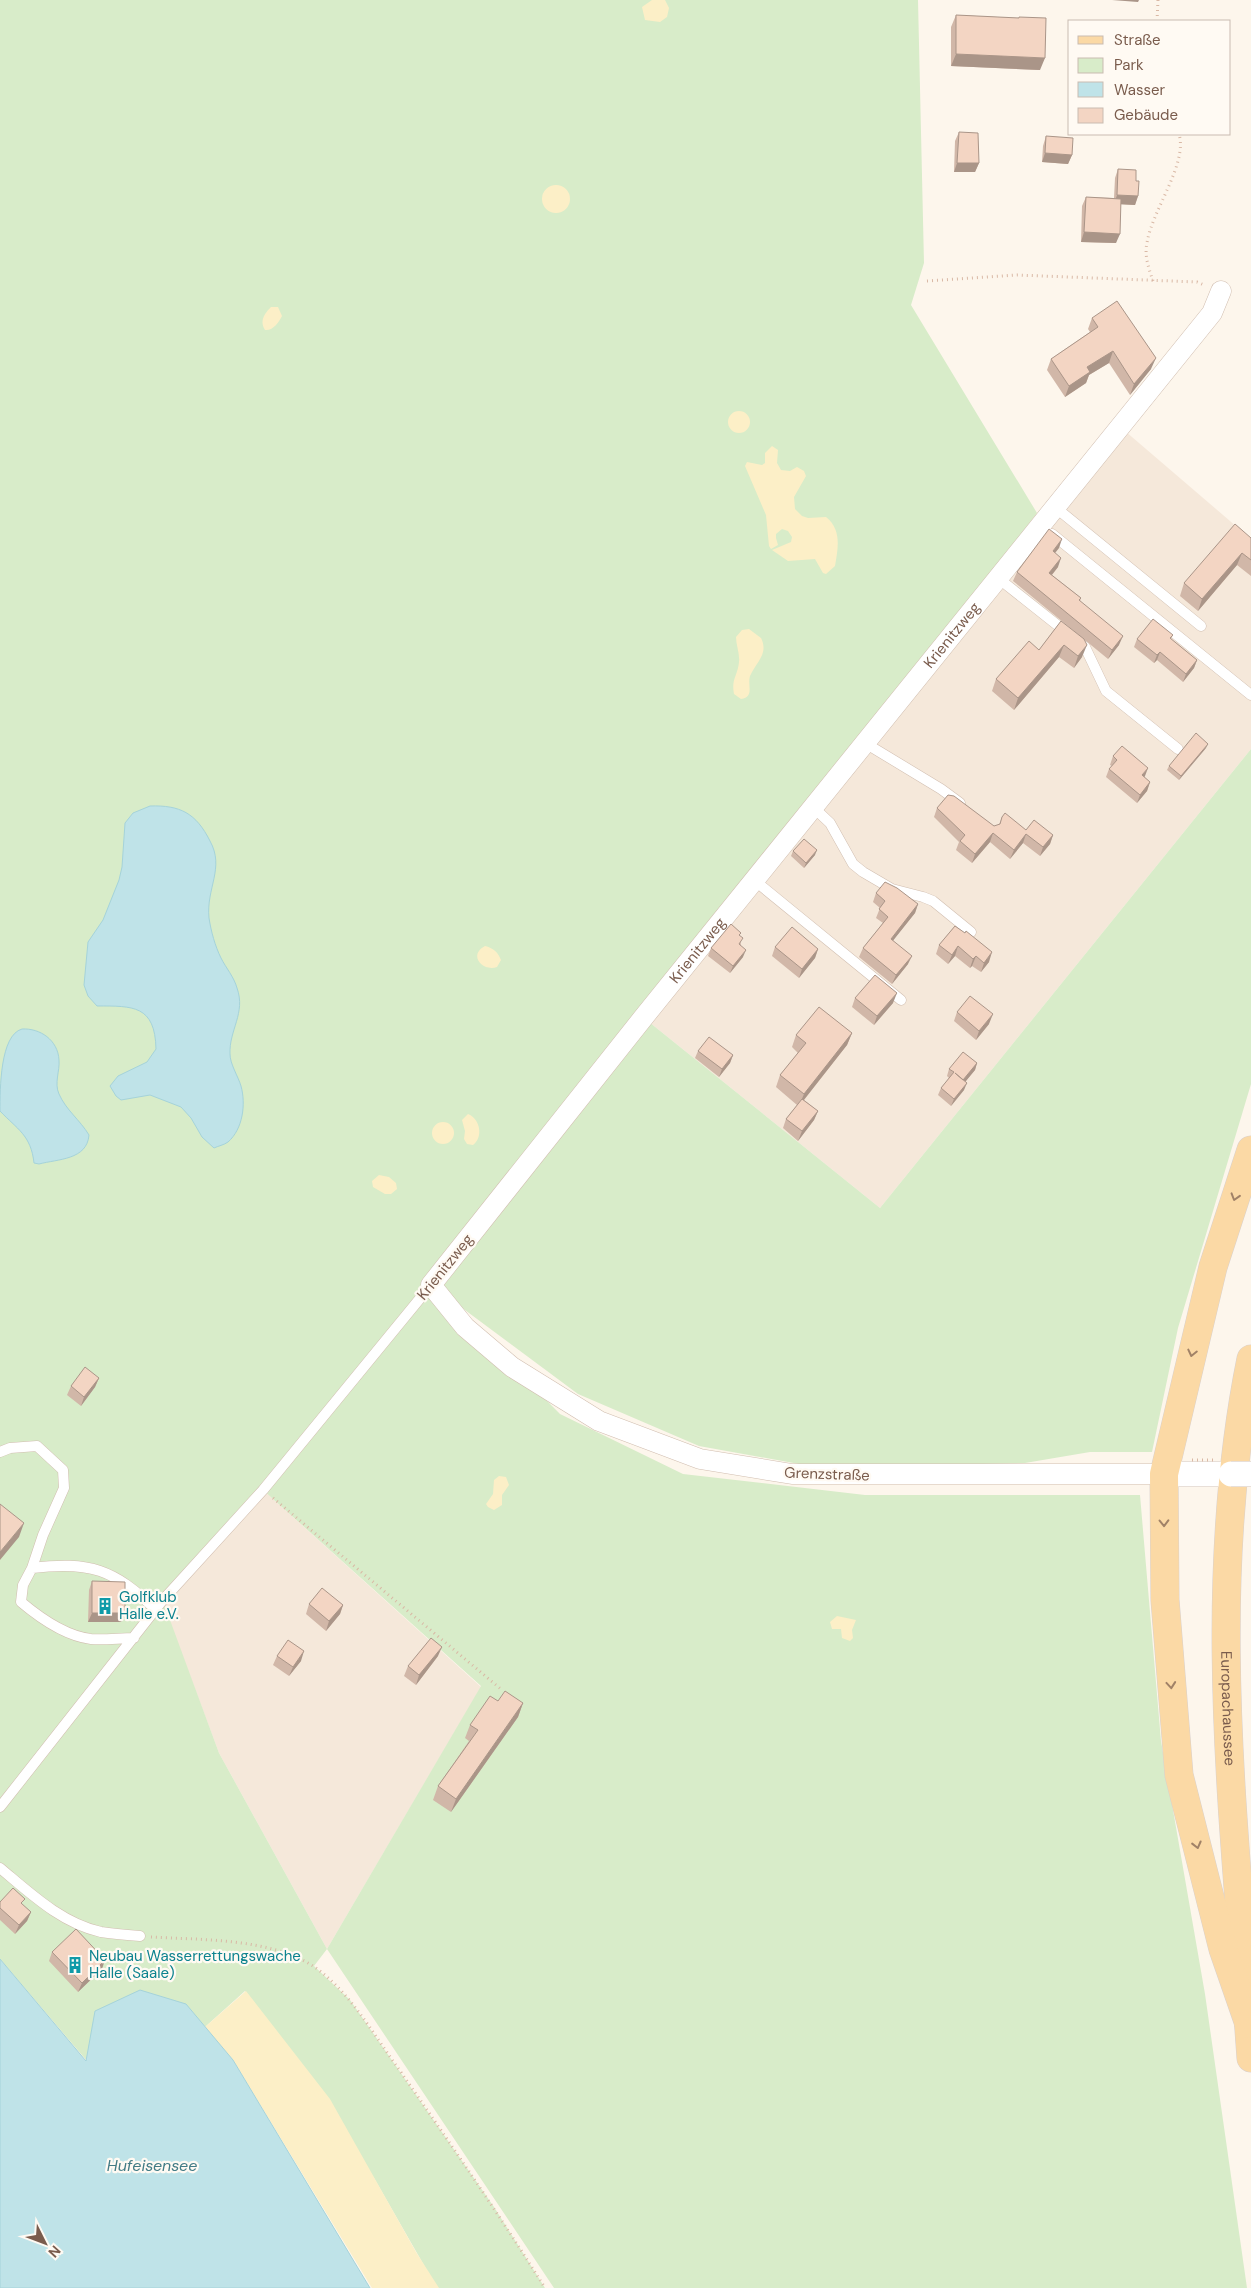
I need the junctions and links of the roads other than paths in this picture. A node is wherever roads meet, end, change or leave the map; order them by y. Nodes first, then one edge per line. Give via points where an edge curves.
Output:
1 (1221, 291) road end
2 (1055, 507) junction
3 (1041, 525) junction
4 (998, 578) junction
5 (1201, 626) dead end
6 (1251, 695) edge
7 (865, 743) junction
8 (1178, 749) dead end
9 (813, 807) junction
10 (970, 811) edge
11 (754, 880) junction
12 (971, 932) edge
13 (901, 1000) dead end
14 (1251, 1150) edge
15 (431, 1286) junction
16 (1251, 1359) edge
17 (0, 1452) edge
18 (1164, 1474) junction
19 (1251, 1474) edge
20 (32, 1568) junction
21 (156, 1610) junction
22 (134, 1638) junction
23 (0, 1807) edge
24 (0, 1868) edge
25 (140, 1936) road end
26 (1250, 2015) edge
27 (1251, 2058) edge

1 - 2 street, Krienitzweg via 1212,313
2 - 3 street, Krienitzweg
2 - 5 lane
3 - 4 street, Krienitzweg
3 - 6 lane
4 - 7 street, Krienitzweg
4 - 8 lane via 1085,646 1106,691
7 - 9 street, Krienitzweg
7 - 10 lane via 941,789
9 - 11 street, Krienitzweg
9 - 12 lane via 830,823 854,864 863,872 892,888 923,896
11 - 13 lane
11 - 15 street, Krienitzweg
14 -> 18 main road via 1213,1267
15 - 18 street, Grenzstraße via 465,1327 512,1367 599,1421 700,1459 792,1474
15 - 21 lane, Krienitzweg via 263,1490
16 - 26 main road, Europachaussee via 1241,1411 1229,1534 1225,1664 1235,1861
17 - 20 lane via 37,1446 63,1470 64,1488
18 - 19 street, Grenzstraße, bridge
18 -> 26 main road via 1165,1600 1179,1775 1223,1949
20 - 21 lane via 62,1564 110,1574 138,1592
20 - 22 lane via 21,1602 39,1618 89,1639
21 - 22 lane, Krienitzweg
22 - 23 lane, Krienitzweg
24 - 25 lane via 38,1901 64,1916 100,1932
26 - 27 main road, Europachaussee

